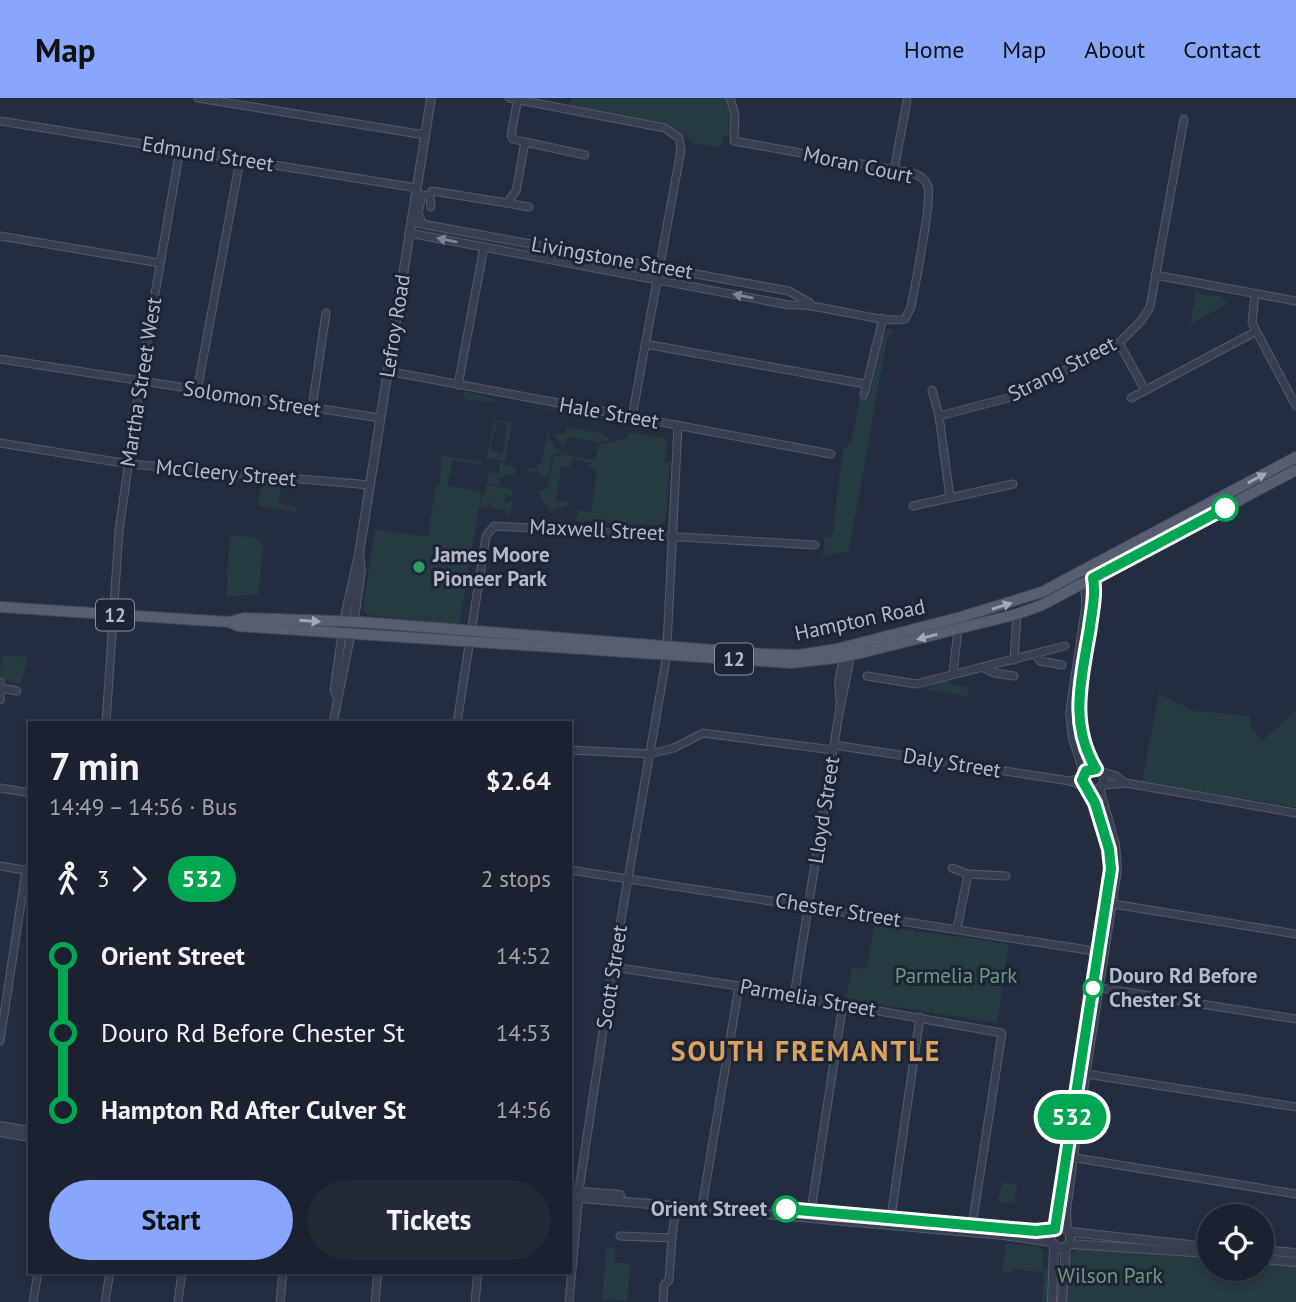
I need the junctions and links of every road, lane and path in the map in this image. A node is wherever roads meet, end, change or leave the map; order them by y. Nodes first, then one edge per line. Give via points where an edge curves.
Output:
1 (198, 98) edge
2 (431, 98) edge
3 (509, 98) edge
4 (730, 98) edge
5 (518, 99) edge
6 (907, 101) dead end
7 (1184, 119) dead end
8 (0, 121) edge
9 (425, 135) junction
10 (525, 142) junction
11 (180, 149) junction
12 (585, 155) dead end
13 (240, 160) junction
14 (894, 170) junction
15 (426, 192) junction
16 (507, 203) junction
17 (432, 207) dead end
18 (529, 207) dead end
19 (411, 222) junction
20 (423, 224) junction
21 (409, 233) junction
22 (0, 236) edge
23 (484, 247) junction
24 (160, 263) junction
25 (659, 266) junction
26 (1156, 275) junction
27 (656, 280) junction
28 (1255, 293) junction
29 (1296, 301) edge
30 (810, 303) junction
31 (326, 313) dead end
32 (883, 317) junction
33 (905, 318) joint
34 (1255, 332) junction
35 (1119, 343) junction
36 (645, 344) junction
37 (0, 359) edge
38 (387, 371) junction
39 (141, 382) junction
40 (865, 384) junction
41 (458, 385) junction
42 (932, 390) dead end
43 (1145, 390) junction
44 (197, 391) junction
45 (864, 395) dead end
46 (1131, 398) dead end
47 (1296, 406) edge
48 (312, 408) junction
49 (939, 416) junction
50 (632, 417) junction
51 (380, 418) junction
52 (678, 425) junction
53 (0, 443) edge
54 (831, 454) dead end
55 (1296, 457) edge
56 (129, 464) junction
57 (1296, 470) edge
58 (1013, 484) dead end
59 (370, 485) junction
60 (950, 497) junction
61 (913, 506) dead end
62 (673, 534) junction
63 (815, 545) dead end
64 (1086, 576) junction
65 (0, 607) edge
66 (1017, 614) junction
67 (113, 615) junction
68 (348, 628) junction
69 (958, 629) junction
70 (470, 636) junction
71 (1065, 646) dead end
72 (667, 649) junction
73 (846, 652) junction
74 (1036, 655) junction
75 (1014, 660) junction
76 (821, 661) junction
77 (1062, 664) dead end
78 (984, 667) junction
79 (953, 674) junction
80 (867, 676) dead end
81 (1014, 676) dead end
82 (839, 681) junction
83 (1, 685) edge
84 (17, 691) dead end
85 (0, 700) edge
86 (840, 707) junction
87 (106, 721) edge
88 (333, 721) edge
89 (457, 721) edge
90 (834, 748) junction
91 (572, 750) edge
92 (650, 754) junction
93 (1098, 770) junction
94 (1083, 775) junction
95 (1070, 781) junction
96 (1126, 783) junction
97 (1101, 786) junction
98 (0, 788) edge
99 (1087, 788) junction
100 (28, 793) edge
101 (1296, 813) edge
102 (0, 866) edge
103 (952, 868) dead end
104 (572, 870) edge
105 (28, 871) edge
106 (968, 874) junction
107 (1006, 876) dead end
108 (629, 878) junction
109 (1110, 904) junction
110 (809, 906) junction
111 (957, 929) junction
112 (1296, 934) edge
113 (1102, 952) junction
114 (613, 967) junction
115 (738, 986) junction
116 (1097, 987) junction
117 (794, 996) junction
118 (844, 1004) junction
119 (920, 1017) junction
120 (1296, 1019) edge
121 (0, 1041) edge
122 (1082, 1074) junction
123 (1296, 1107) edge
124 (0, 1126) edge
125 (28, 1131) edge
126 (0, 1132) edge
127 (28, 1136) edge
128 (1070, 1157) junction
129 (575, 1194) edge
130 (1296, 1194) edge
131 (676, 1205) junction
132 (702, 1205) junction
133 (810, 1214) junction
134 (890, 1222) junction
135 (971, 1229) junction
136 (1054, 1230) junction
137 (1069, 1231) junction
138 (620, 1236) dead end
139 (672, 1238) junction
140 (1052, 1245) junction
141 (1068, 1246) junction
142 (572, 1248) edge
143 (1197, 1248) edge
144 (1197, 1250) edge
145 (1274, 1251) edge
146 (1296, 1253) edge
147 (1274, 1260) edge
148 (1296, 1262) edge
149 (38, 1274) edge
150 (110, 1274) edge
151 (182, 1274) edge
152 (283, 1274) edge
153 (378, 1274) edge
154 (478, 1274) edge
155 (571, 1274) edge
156 (33, 1302) edge
157 (106, 1302) edge
158 (178, 1302) edge
159 (280, 1302) edge
160 (375, 1302) edge
161 (475, 1302) edge
162 (569, 1302) edge
163 (663, 1302) edge
164 (1052, 1302) edge
165 (1062, 1302) edge

1 - 9 street
2 - 9 street, Lefroy Road
3 - 5 street
4 - 14 street, Moran Court via 734,141
5 - 10 street via 510,135
5 - 25 street via 665,128 677,135 681,150
6 - 14 street
7 - 26 street, Strang Street
8 - 11 street, Edmund Street
9 - 15 street, Lefroy Road
10 - 12 street
10 - 16 street via 516,191
11 - 13 street, Edmund Street
11 - 24 street, Martha Street West
13 - 15 street, Edmund Street
13 - 44 street
14 - 33 street, Moran Court via 919,176 929,190 911,307
15 - 16 street, Edmund Street
15 - 17 street
15 - 19 street, Lefroy Road
15 - 20 street via 418,214
16 - 18 street, Edmund Street
19 - 20 street, Livingstone Street
19 - 21 street, Lefroy Road
20 - 25 street, Livingstone Street
23 -> 21 street, Livingstone Street
21 - 38 street, Lefroy Road
22 - 24 street
23 - 27 street, Livingstone Street
23 - 41 street
24 - 39 street, Martha Street West
25 - 27 street
25 - 30 street, Livingstone Street via 789,290
26 - 28 street
26 - 35 street, Strang Street via 1150,307
30 -> 27 street, Livingstone Street via 789,305
27 - 36 street
28 - 29 street
28 - 34 street via 1251,314
30 - 32 street, Livingstone Street
31 - 48 street
32 - 33 street, Livingstone Street
32 - 40 street
34 - 43 street
34 - 47 street
35 - 43 street
35 - 49 street, Strang Street via 1012,397
36 - 40 street
36 - 50 street
37 - 39 street, Solomon Street
38 - 41 street, Hale Street
38 - 51 street, Lefroy Road
39 - 44 street, Solomon Street
39 - 56 street, Martha Street West
40 - 45 street
41 - 50 street, Hale Street
42 - 49 street
43 - 46 street
44 - 48 street, Solomon Street
48 - 51 street, Solomon Street
49 - 60 street
50 - 52 street, Hale Street
51 - 59 street, Lefroy Road
52 - 54 street, Hale Street
52 - 62 street, Scott Street
53 - 56 street, McCleery Street
64 -> 55 main road, Hampton Road / 12
56 - 59 street, McCleery Street
56 - 67 street, Martha Street West
57 - 64 main road, Hampton Road / 12
58 - 60 street
59 - 68 street, Lefroy Road via 359,554 361,570
60 - 61 street
62 - 63 street, Maxwell Street
62 - 70 street, Maxwell Street via 494,526 486,536
62 - 72 street, Scott Street
64 - 66 main road, Hampton Road / 12
73 -> 64 main road, Hampton Road / 12
64 - 93 street via 1094,602 1078,714 1083,745
64 - 94 street via 1086,608 1070,713
65 - 67 main road, Hampton Road / 12
66 - 69 main road, Hampton Road / 12
66 - 75 street
67 - 68 main road, Hampton Road / 12 via 229,622 244,618
67 - 87 street, Martha Street West
68 - 70 main road, Hampton Road / 12
68 - 88 street, Lefroy Road
69 -> 73 main road, Hampton Road / 12
69 - 79 street
70 - 72 main road, Hampton Road / 12
70 - 89 street
71 - 74 street
72 - 73 main road, Hampton Road / 12 via 799,655
72 - 76 main road, Hampton Road / 12 via 791,663
72 - 92 street, Scott Street
73 - 76 main road, Hampton Road / 12
73 - 82 street
73 - 86 street
74 - 75 street
74 - 77 street via 1040,661
75 - 78 street
76 - 82 street via 838,667
78 - 79 street
78 - 81 street
79 - 80 street via 916,684
82 - 86 street
83 - 84 street
83 - 85 street
86 - 90 street, Lloyd Street
90 - 92 street, Daly Street via 703,733
90 - 95 street, Daly Street
90 - 110 street, Lloyd Street
91 - 92 street, Daly Street
92 - 108 street, Scott Street
93 - 94 street
93 - 96 street
93 - 97 street
94 - 95 street, Daly Street
94 - 99 street
95 - 99 street, Daly Street
96 - 97 street
96 - 101 street
97 - 99 street
97 - 109 street via 1117,858
98 - 100 street
99 - 109 street via 1111,857
102 - 105 street
103 - 106 street
104 - 108 street, Chester Street
105 - 121 street
106 - 107 street
106 - 111 street
108 - 110 street, Chester Street
108 - 114 street, Scott Street
109 - 112 street
109 - 113 street
110 - 111 street, Chester Street
110 - 117 street, Lloyd Street
111 - 113 street, Chester Street
113 - 116 street
114 - 115 street, Parmelia Street
114 - 129 street, Scott Street
115 - 117 street, Parmelia Street
115 - 132 street
116 - 120 street
116 - 122 street
117 - 118 street, Parmelia Street
118 - 119 street, Parmelia Street
118 - 133 street
119 - 134 street
119 - 135 street, Parmelia Street via 1002,1033
122 - 123 street
122 - 128 street
124 - 125 street
126 - 127 street
128 - 130 street
128 - 136 street
128 - 137 street
129 - 131 street
129 - 132 street
129 - 142 street, Scott Street
131 - 132 street
131 - 139 street
132 - 133 street
133 - 134 street
134 - 135 street
135 - 136 street
135 - 140 street
136 - 137 street
136 - 140 street
137 - 141 street
137 - 143 street
138 - 139 street
139 - 163 street
140 - 141 street
140 - 164 street
141 - 144 street
141 - 165 street
145 - 146 street
147 - 148 street
149 - 156 street
150 - 157 street
151 - 158 street
152 - 159 street
153 - 160 street
154 - 161 street
155 - 162 street, Scott Street

